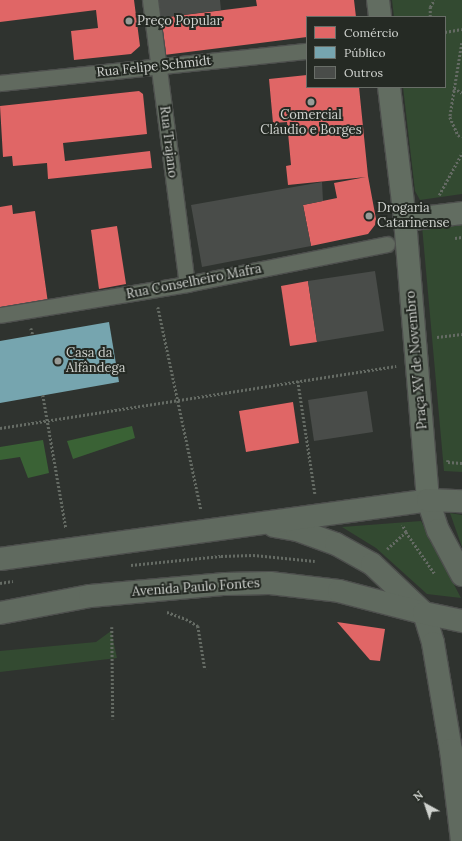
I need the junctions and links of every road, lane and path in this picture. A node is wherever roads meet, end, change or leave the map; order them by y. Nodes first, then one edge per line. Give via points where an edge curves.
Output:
1 (150, 0) edge
2 (378, 0) edge
3 (434, 0) edge
4 (380, 16) edge
5 (430, 16) edge
6 (462, 29) edge
7 (446, 32) edge
8 (462, 43) edge
9 (306, 51) edge
10 (158, 66) junction
11 (0, 83) edge
12 (389, 88) edge
13 (454, 88) junction
14 (462, 93) edge
15 (462, 137) edge
16 (462, 153) edge
17 (462, 213) edge
18 (416, 218) junction
19 (387, 244) dead end
20 (187, 284) junction
21 (155, 290) junction
22 (0, 315) edge
23 (462, 334) edge
24 (437, 337) dead end
25 (398, 366) dead end
26 (298, 382) junction
27 (43, 395) dead end
28 (178, 400) junction
29 (48, 421) junction
30 (0, 428) edge
31 (448, 462) dead end
32 (462, 463) edge
33 (315, 495) dead end
34 (428, 500) junction
35 (462, 501) edge
36 (202, 511) dead end
37 (255, 523) junction
38 (400, 523) dead end
39 (406, 532) junction
40 (67, 534) dead end
41 (385, 551) dead end
42 (0, 559) edge
43 (436, 575) dead end
44 (462, 575) edge
45 (0, 612) edge
46 (161, 612) dead end
47 (424, 613) junction
48 (462, 621) edge
49 (112, 627) dead end
50 (205, 669) dead end
51 (113, 720) dead end
52 (462, 841) edge

1 - 10 street, Rua Trajano
2 - 4 main road
3 - 5 path via 430,7
6 - 7 path
8 - 13 path
9 - 10 street, Rua Felipe Schmidt
10 - 11 street, Rua Felipe Schmidt
10 - 20 street, Rua Trajano
12 - 18 main road, Praça XV de Novembro
13 - 14 path
13 - 15 path via 450,117 458,135
16 - 18 path
17 - 18 main road
18 - 34 main road, Praça XV de Novembro
19 - 20 street, Rua Conselheiro Mafra
20 - 21 street, Rua Conselheiro Mafra
21 - 22 street, Rua Conselheiro Mafra
21 - 28 path
23 - 24 path
25 - 26 path
26 - 28 path
26 - 33 path
27 - 29 path
28 - 29 path
28 - 36 path
29 - 30 path
29 - 40 path
31 - 32 path
34 - 35 main road
34 - 37 main road
34 - 44 main road via 438,530
37 - 42 main road
37 - 47 main road via 297,530 336,544 372,564
38 - 39 path
39 - 41 path
39 - 43 path
45 - 47 main road, Avenida Paulo Fontes via 90,596 225,584 270,583 351,593
46 - 50 path via 168,612 198,626
47 - 48 main road, Avenida Paulo Fontes
47 - 52 main road via 433,643 452,750
49 - 51 path

